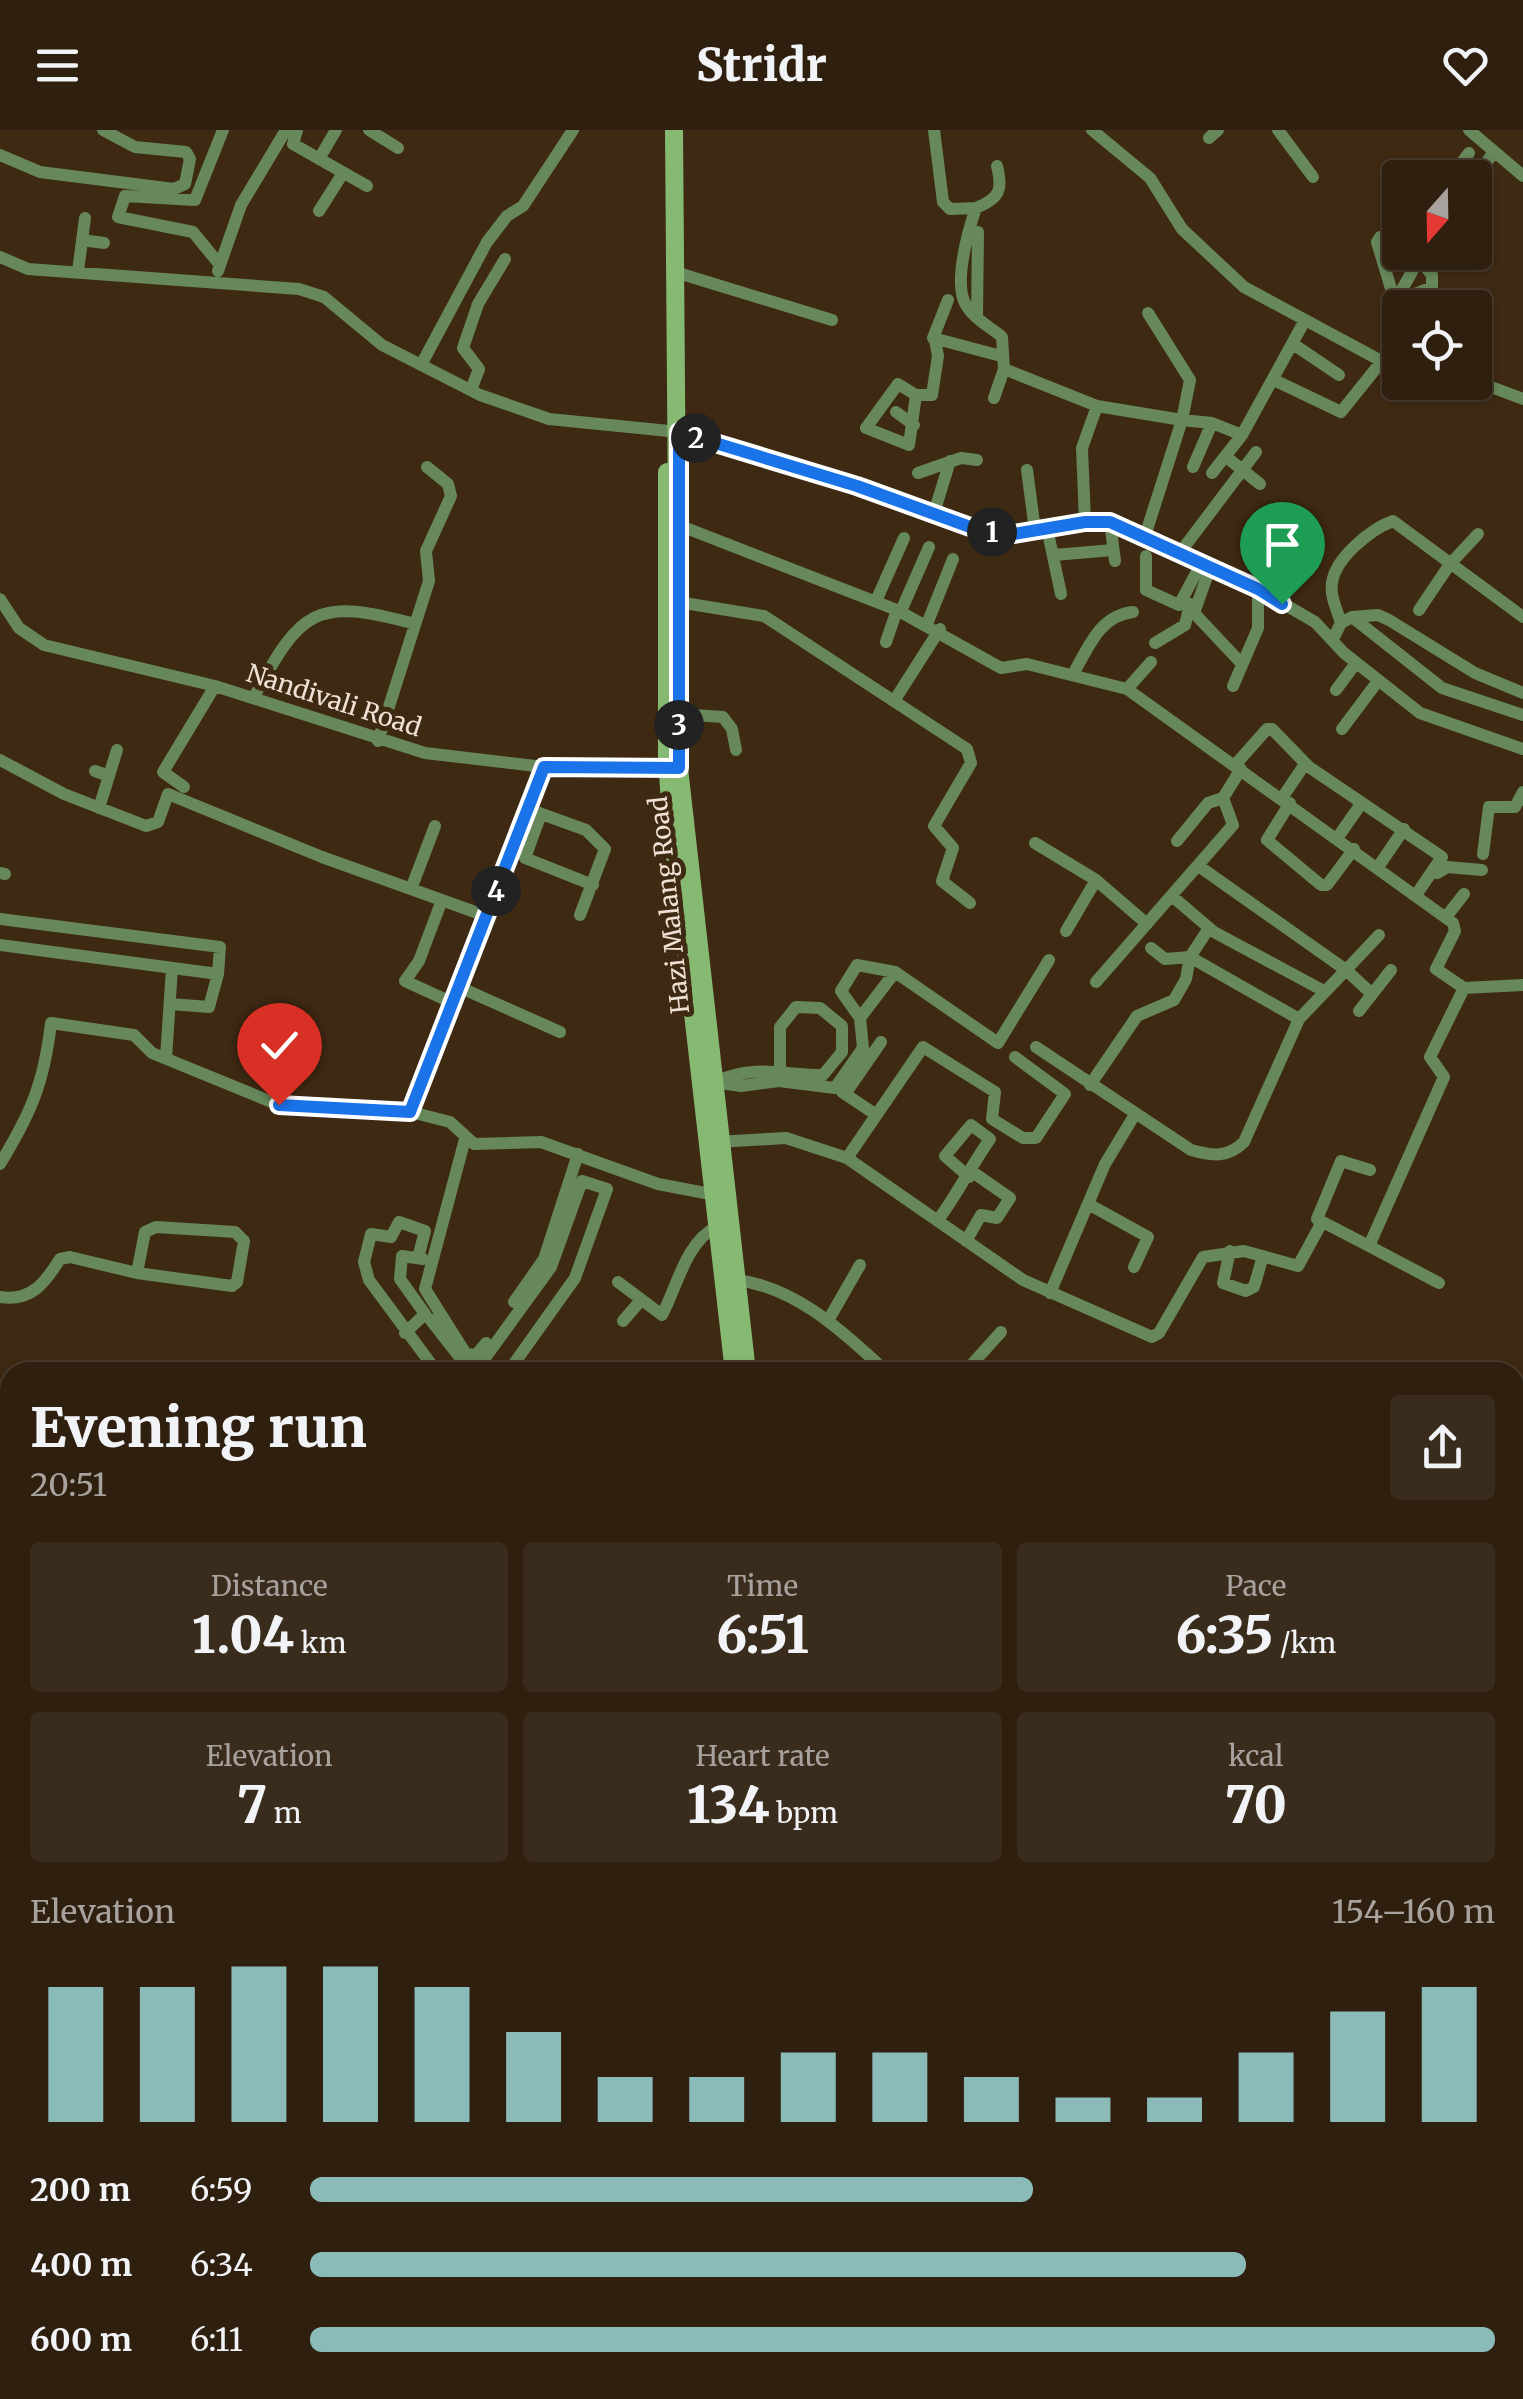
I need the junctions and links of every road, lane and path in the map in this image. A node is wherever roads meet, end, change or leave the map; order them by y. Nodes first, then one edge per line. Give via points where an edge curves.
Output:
1 (104, 130) edge
2 (223, 130) edge
3 (286, 130) edge
4 (298, 130) edge
5 (336, 130) edge
6 (369, 130) edge
7 (573, 130) edge
8 (664, 130) edge
9 (674, 130) edge
10 (934, 130) edge
11 (1092, 130) edge
12 (1278, 130) edge
13 (1469, 130) edge
14 (398, 148) dead end
15 (1469, 153) dead end
16 (1494, 154) junction
17 (0, 155) edge
18 (318, 158) junction
19 (1464, 160) edge
20 (1489, 160) edge
21 (996, 166) dead end
22 (343, 172) junction
23 (1523, 176) edge
24 (1314, 177) dead end
25 (367, 186) dead end
26 (319, 211) dead end
27 (978, 212) junction
28 (85, 218) dead end
29 (82, 240) junction
30 (104, 244) dead end
31 (0, 257) edge
32 (506, 259) dead end
33 (220, 264) junction
34 (1429, 270) edge
35 (78, 271) junction
36 (675, 272) junction
37 (214, 281) junction
38 (1425, 290) edge
39 (948, 300) dead end
40 (1148, 313) dead end
41 (832, 320) dead end
42 (1305, 320) junction
43 (935, 340) junction
44 (1291, 347) junction
45 (1382, 361) joint
46 (1002, 363) junction
47 (421, 365) junction
48 (1339, 374) dead end
49 (1274, 380) junction
50 (1492, 387) edge
51 (471, 390) junction
52 (916, 396) junction
53 (994, 398) dead end
54 (1523, 398) edge
55 (1097, 406) junction
56 (896, 412) dead end
57 (1182, 420) junction
58 (1212, 424) junction
59 (914, 425) junction
60 (673, 431) junction
61 (1242, 435) junction
62 (1256, 452) dead end
63 (977, 460) dead end
64 (1230, 460) dead end
65 (950, 461) junction
66 (1193, 467) dead end
67 (427, 468) dead end
68 (1027, 470) dead end
69 (1243, 470) junction
70 (918, 472) dead end
71 (1212, 473) dead end
72 (1260, 484) dead end
73 (934, 513) junction
74 (1085, 522) junction
75 (1110, 522) junction
76 (672, 523) junction
77 (1041, 529) junction
78 (1478, 534) dead end
79 (1145, 536) junction
80 (904, 538) dead end
81 (929, 547) dead end
82 (1179, 554) junction
83 (1054, 555) junction
84 (1146, 556) dead end
85 (953, 560) dead end
86 (1450, 564) junction
87 (1205, 566) junction
88 (1258, 589) junction
89 (1061, 594) dead end
90 (0, 599) edge
91 (876, 601) junction
92 (678, 602) junction
93 (899, 610) junction
94 (1419, 610) dead end
95 (1133, 612) dead end
96 (1523, 617) edge
97 (1347, 620) junction
98 (415, 624) junction
99 (933, 627) junction
100 (1334, 639) junction
101 (886, 642) dead end
102 (1155, 643) dead end
103 (1151, 662) dead end
104 (1356, 663) junction
105 (1242, 664) junction
106 (1073, 674) junction
107 (1378, 681) junction
108 (215, 686) junction
109 (1233, 686) dead end
110 (1127, 689) junction
111 (1336, 690) dead end
112 (1523, 693) edge
113 (254, 697) junction
114 (894, 700) junction
115 (679, 714) junction
116 (1523, 716) edge
117 (1342, 728) dead end
118 (378, 741) junction
119 (1523, 749) edge
120 (117, 750) dead end
121 (736, 750) dead end
122 (0, 760) edge
123 (1305, 764) junction
124 (544, 767) junction
125 (1238, 767) junction
126 (673, 768) junction
127 (184, 787) dead end
128 (1523, 792) edge
129 (1223, 798) junction
130 (1286, 801) junction
131 (1361, 804) junction
132 (99, 808) junction
133 (534, 811) junction
134 (435, 826) dead end
135 (1404, 829) junction
136 (1338, 838) junction
137 (1176, 840) dead end
138 (1035, 843) dead end
139 (1354, 849) junction
140 (1483, 854) dead end
141 (1378, 866) junction
142 (1200, 867) junction
143 (1482, 870) dead end
144 (391, 872) dead end
145 (1096, 880) junction
146 (412, 885) junction
147 (593, 885) junction
148 (1462, 893) dead end
149 (1417, 896) junction
150 (1173, 898) junction
151 (442, 900) junction
152 (970, 903) dead end
153 (486, 916) junction
154 (580, 916) dead end
155 (1446, 917) junction
156 (0, 919) edge
157 (1147, 924) junction
158 (1209, 928) junction
159 (80, 930) junction
160 (1066, 931) dead end
161 (1379, 936) dead end
162 (151, 941) junction
163 (0, 945) edge
164 (1151, 948) dead end
165 (76, 957) junction
166 (1190, 957) junction
167 (1049, 960) dead end
168 (149, 966) junction
169 (172, 968) junction
170 (1346, 970) junction
171 (1391, 970) dead end
172 (895, 972) junction
173 (218, 974) junction
174 (1096, 982) dead end
175 (1523, 985) edge
176 (459, 987) junction
177 (1464, 988) junction
178 (1324, 991) junction
179 (1372, 994) junction
180 (453, 1003) junction
181 (170, 1004) junction
182 (1359, 1011) dead end
183 (860, 1018) junction
184 (1299, 1019) junction
185 (560, 1032) dead end
186 (881, 1042) dead end
187 (1036, 1047) dead end
188 (1015, 1057) dead end
189 (166, 1058) junction
190 (746, 1066) dead end
191 (780, 1069) junction
192 (709, 1079) junction
193 (1090, 1084) junction
194 (840, 1091) junction
195 (410, 1112) junction
196 (875, 1114) junction
197 (1134, 1116) junction
198 (465, 1138) junction
199 (715, 1142) junction
200 (578, 1154) junction
201 (847, 1158) junction
202 (0, 1164) edge
203 (1370, 1170) dead end
204 (721, 1196) junction
205 (569, 1201) junction
206 (1090, 1204) junction
207 (938, 1220) junction
208 (1321, 1224) junction
209 (716, 1227) junction
210 (966, 1241) junction
211 (1369, 1246) junction
212 (1230, 1251) junction
213 (1263, 1256) junction
214 (425, 1260) junction
215 (860, 1265) dead end
216 (1134, 1267) dead end
217 (136, 1273) junction
218 (399, 1276) junction
219 (737, 1280) junction
220 (618, 1282) dead end
221 (1439, 1284) dead end
222 (425, 1289) junction
223 (1050, 1293) junction
224 (0, 1297) edge
225 (640, 1300) junction
226 (430, 1319) dead end
227 (829, 1319) junction
228 (623, 1320) dead end
229 (444, 1328) junction
230 (1001, 1332) dead end
231 (405, 1333) junction
232 (474, 1360) edge
233 (429, 1362) edge
234 (515, 1362) edge
235 (733, 1362) edge
236 (746, 1362) edge
237 (876, 1362) edge
238 (974, 1362) edge

1 - 17 street via 135,147 186,152 185,184 40,172
2 - 33 street via 195,200 122,196 118,217 193,232
3 - 33 street via 241,205
4 - 18 street via 292,142
5 - 18 street
6 - 14 street
7 - 47 street via 523,206 488,242
8 - 60 main road, Hazi Malang Road
9 - 36 main road, Hazi Malang Road
10 - 27 street via 943,202
11 - 42 street via 1150,178 1182,229 1218,265
12 - 24 street
13 - 16 street
15 - 19 street
16 - 20 street
16 - 23 street
18 - 22 street
21 - 27 street via 1000,195
22 - 25 street
22 - 26 street
27 - 46 street via 960,286 977,319 1002,337
28 - 29 street
29 - 30 street
29 - 35 street
31 - 35 street via 28,268
32 - 51 street via 478,304 463,348 479,368
33 - 37 street
34 - 38 street via 1432,287
35 - 37 street
36 - 41 street
36 - 60 main road, Hazi Malang Road
37 - 47 street via 324,297 382,345
39 - 43 street
40 - 57 street via 1190,380
42 - 44 street
42 - 45 street
43 - 46 street
43 - 52 street via 934,392
44 - 48 street
44 - 49 street
45 - 49 street via 1341,412
46 - 53 street
46 - 55 street
47 - 51 street
49 - 61 street
50 - 54 street
51 - 60 street via 565,423
52 - 59 street
52 - 59 street via 897,385 866,426 907,446
55 - 57 street
55 - 74 street via 1082,448
56 - 59 street
57 - 58 street
57 - 79 street
58 - 61 street
58 - 66 street
60 - 73 street
60 - 76 main road, Hazi Malang Road
61 - 71 street
62 - 69 street
63 - 65 street
64 - 69 street
65 - 70 street
65 - 73 street
67 - 98 street via 448,484 451,496 426,552 429,581
68 - 77 street
69 - 72 street
69 - 82 street
73 - 77 street via 984,532
74 - 75 street
74 - 77 street
75 - 79 street
75 - 83 street via 1114,556
76 - 91 street
76 - 92 main road, Hazi Malang Road
76 - 126 main road, Hazi Malang Road
77 - 83 street
78 - 86 street
79 - 82 street
80 - 91 street
81 - 93 street
82 - 87 street
83 - 89 street
84 - 87 street via 1146,590 1180,606
85 - 99 street
86 - 94 street
86 - 96 street
86 - 97 street via 1400,523 1381,525 1334,574 1332,592
87 - 88 street
87 - 102 street via 1187,622
87 - 105 street via 1194,612
88 - 100 street
88 - 105 street via 1258,628
90 - 108 street, Nandivali Road via 19,628 44,645
91 - 93 street
92 - 114 street via 764,616
92 - 115 main road, Hazi Malang Road
93 - 99 street
93 - 101 street
95 - 106 street via 1114,614 1101,627
97 - 100 street
97 - 112 street via 1378,615 1475,673
97 - 116 street via 1442,688
98 - 113 street via 364,610 313,614 280,649
98 - 118 street
99 - 106 street via 1001,668 1022,663
99 - 114 street
100 - 104 street
103 - 110 street
104 - 107 street
104 - 111 street
105 - 109 street
106 - 110 street
107 - 117 street
107 - 119 street via 1420,713
108 - 113 street, Nandivali Road
108 - 127 street via 163,772
110 - 125 street
113 - 118 street, Nandivali Road
114 - 152 street via 972,755 934,826 952,848 942,880
115 - 121 street via 723,717
115 - 126 main road, Hazi Malang Road
118 - 124 street, Nandivali Road via 452,758
120 - 132 street via 102,773
122 - 132 street
123 - 125 street via 1268,728
123 - 130 street
123 - 131 street
124 - 126 street, Nandivali Road
124 - 133 street
125 - 129 street
125 - 130 street
126 - 192 main road, Hazi Malang Road
128 - 140 street via 1515,806 1489,808
129 - 137 street via 1208,803
129 - 142 street via 1233,825
130 - 136 street
130 - 139 street via 1266,840 1321,885
131 - 135 street
131 - 136 street
132 - 146 street via 152,826 168,794
133 - 147 street via 586,830 602,844 605,855
133 - 147 street via 524,858
133 - 153 street
134 - 146 street
135 - 141 street
135 - 149 street via 1443,858
136 - 139 street
138 - 145 street
139 - 141 street
141 - 149 street
142 - 150 street
142 - 170 street
143 - 149 street via 1443,867
144 - 146 street
145 - 157 street
145 - 160 street
146 - 151 street
147 - 154 street
148 - 155 street
149 - 155 street
150 - 157 street
150 - 158 street
151 - 153 street
151 - 180 street via 406,981
153 - 176 street
155 - 177 street via 1455,931 1436,969
156 - 159 street
157 - 174 street
158 - 166 street
158 - 178 street
159 - 162 street
159 - 165 street
161 - 170 street
162 - 168 street
162 - 173 street via 217,944
163 - 165 street
164 - 166 street via 1173,961
165 - 168 street
166 - 184 street
166 - 193 street via 1174,1000 1138,1016
167 - 172 street via 998,1042
168 - 169 street
169 - 173 street
169 - 181 street
170 - 178 street
170 - 179 street
171 - 179 street
172 - 183 street
172 - 183 street via 854,968 841,991
173 - 181 street via 209,1007
175 - 177 street
176 - 180 street
176 - 185 street
177 - 211 street via 1430,1057 1444,1077
178 - 184 street
179 - 182 street
180 - 195 street
181 - 189 street
183 - 194 street via 863,1048
184 - 197 street via 1235,1150 1191,1150
186 - 194 street
187 - 193 street
188 - 196 street via 1065,1094 1030,1141 992,1119 995,1092 923,1047
189 - 195 street via 291,1108
189 - 202 street via 134,1035 51,1023 38,1093
190 - 192 street
191 - 191 street via 822,1075 842,1052 842,1026 820,1008 796,1007 780,1027
191 - 192 street
192 - 194 street
192 - 199 main road, Hazi Malang Road
193 - 197 street
194 - 196 street
195 - 198 street via 450,1122
196 - 201 street
197 - 206 street
198 - 200 street via 485,1146 541,1142
198 - 214 street
199 - 201 street via 786,1138
199 - 204 main road, Hazi Malang Road
200 - 204 street via 658,1184
200 - 205 street
201 - 207 street
203 - 208 street via 1342,1161 1318,1216
204 - 209 main road, Hazi Malang Road
204 - 219 main road, Hazi Malang Road
205 - 232 street via 550,1256
205 - 234 street via 584,1180 608,1190 575,1278
206 - 216 street via 1148,1237
206 - 223 street
207 - 210 street
207 - 210 street via 970,1174 1010,1198 997,1218 981,1214
208 - 211 street
208 - 213 street via 1300,1266
209 - 225 street via 692,1253 662,1314
209 - 235 main road, Hazi Malang Road
210 - 223 street
211 - 221 street
212 - 213 street
212 - 213 street via 1223,1283 1246,1291 1254,1287
212 - 223 street via 1198,1263 1156,1337
214 - 218 street via 403,1254
214 - 222 street
214 - 231 street via 426,1231 399,1222 390,1237 371,1234 364,1262 368,1280
215 - 227 street
217 - 217 street via 148,1228 234,1232 244,1240 232,1286
217 - 224 street via 60,1259 29,1295
218 - 222 street
218 - 231 street via 425,1314
219 - 227 street via 760,1284
219 - 236 main road, Hazi Malang Road
220 - 225 street
222 - 229 street
225 - 228 street
226 - 229 street
227 - 237 street
229 - 232 street
230 - 238 street
231 - 233 street

